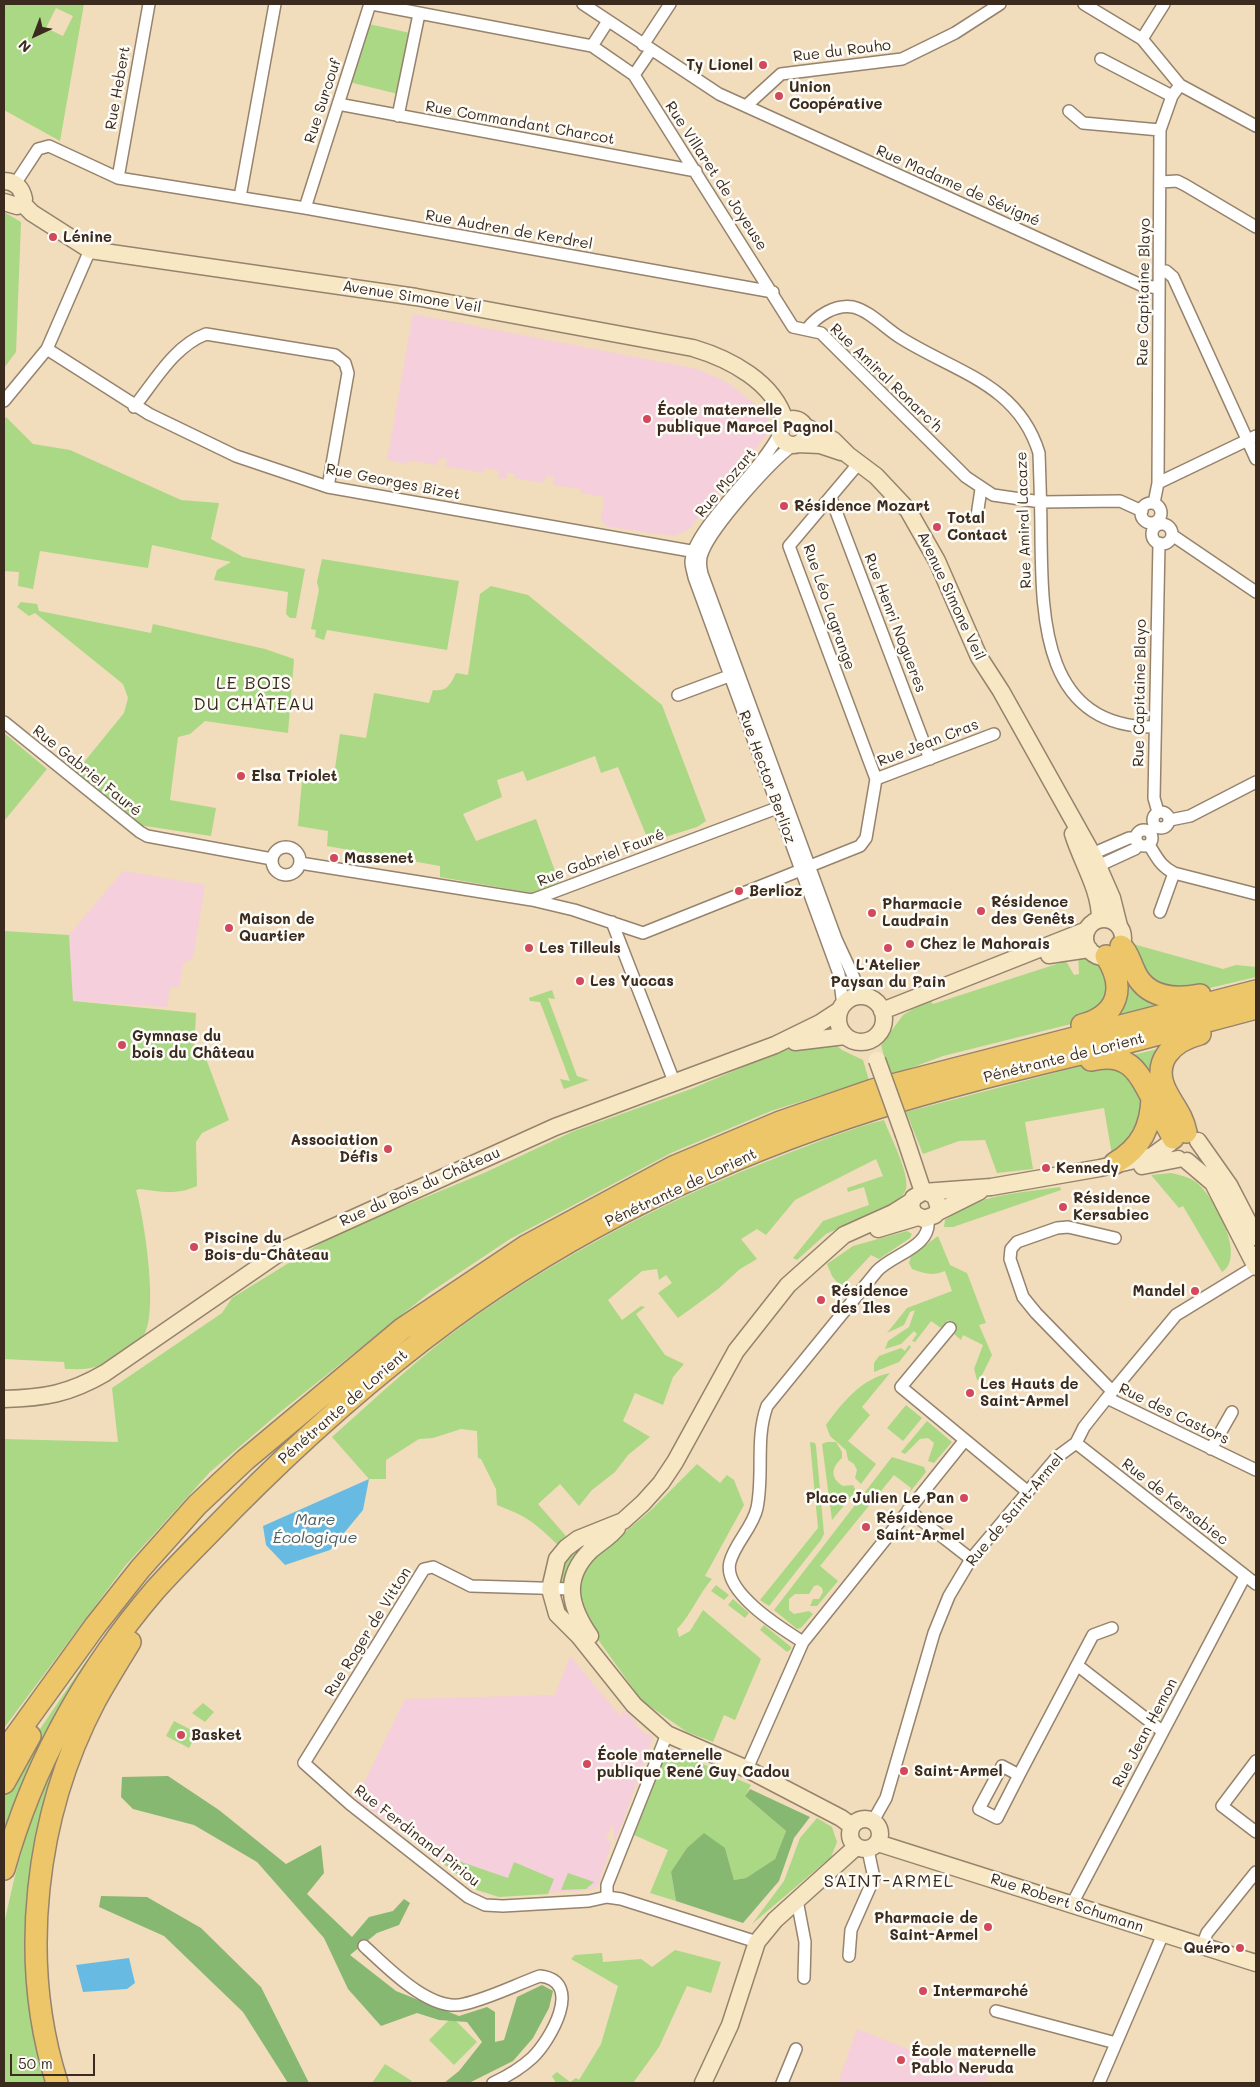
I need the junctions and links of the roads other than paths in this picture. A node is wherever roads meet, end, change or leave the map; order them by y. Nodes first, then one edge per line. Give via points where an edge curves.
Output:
1 (149, 4) edge
2 (275, 4) edge
3 (371, 4) edge
4 (582, 4) edge
5 (670, 4) edge
6 (1000, 4) edge
7 (1084, 4) edge
8 (1164, 4) edge
9 (419, 14) junction
10 (608, 21) junction
11 (1142, 39) junction
12 (592, 46) junction
13 (647, 48) junction
14 (1101, 59) dead end
15 (634, 75) junction
16 (1180, 85) junction
17 (1172, 96) junction
18 (338, 104) junction
19 (746, 106) junction
20 (1069, 111) dead end
21 (398, 116) junction
22 (1256, 126) edge
23 (1160, 130) junction
24 (696, 171) junction
25 (118, 178) junction
26 (1161, 182) junction
27 (9, 183) edge
28 (240, 198) junction
29 (4, 202) edge
30 (22, 203) junction
31 (305, 208) junction
32 (1256, 226) edge
33 (90, 250) junction
34 (1159, 271) junction
35 (1158, 288) junction
36 (773, 292) junction
37 (807, 329) junction
38 (47, 349) junction
39 (4, 401) edge
40 (134, 407) junction
41 (804, 426) junction
42 (782, 428) junction
43 (1252, 438) edge
44 (796, 445) junction
45 (854, 459) junction
46 (1256, 459) edge
47 (1158, 483) junction
48 (328, 487) junction
49 (981, 489) junction
50 (831, 498) junction
51 (1041, 502) junction
52 (1154, 503) junction
53 (1142, 511) junction
54 (977, 516) dead end
55 (1166, 525) junction
56 (1150, 527) junction
57 (1159, 543) junction
58 (698, 551) junction
59 (1256, 592) edge
60 (734, 674) junction
61 (678, 695) dead end
62 (4, 722) edge
63 (1154, 727) junction
64 (994, 734) dead end
65 (930, 759) junction
66 (876, 780) junction
67 (1256, 782) edge
68 (783, 806) junction
69 (1064, 806) junction
70 (1160, 820) junction
71 (1144, 839) junction
72 (272, 859) junction
73 (1095, 860) junction
74 (300, 863) junction
75 (805, 868) junction
76 (1174, 873) junction
77 (1256, 894) edge
78 (532, 900) junction
79 (1160, 912) dead end
80 (1100, 919) junction
81 (612, 922) junction
82 (1087, 930) junction
83 (1109, 944) junction
84 (991, 969) junction
85 (1256, 982) edge
86 (1256, 991) edge
87 (867, 997) junction
88 (842, 1008) junction
89 (1256, 1008) edge
90 (882, 1011) junction
91 (1256, 1018) edge
92 (845, 1036) junction
93 (868, 1041) junction
94 (775, 1045) junction
95 (675, 1084) junction
96 (873, 1090) junction
97 (1152, 1098) junction
98 (822, 1127) junction
99 (1182, 1139) junction
100 (1183, 1160) junction
101 (1108, 1166) junction
102 (991, 1186) junction
103 (921, 1195) junction
104 (928, 1216) junction
105 (1256, 1237) edge
106 (1115, 1238) dead end
107 (823, 1252) junction
108 (1256, 1266) edge
109 (950, 1328) dead end
110 (1109, 1394) junction
111 (4, 1399) edge
112 (1232, 1412) dead end
113 (965, 1440) junction
114 (1076, 1443) junction
115 (1211, 1449) junction
116 (245, 1460) junction
117 (1256, 1470) edge
118 (1028, 1492) junction
119 (908, 1510) junction
120 (623, 1521) junction
121 (199, 1544) junction
122 (971, 1559) junction
123 (1245, 1576) junction
124 (1256, 1584) edge
125 (550, 1589) junction
126 (572, 1589) junction
127 (1112, 1628) dead end
128 (803, 1642) junction
129 (1077, 1665) junction
130 (634, 1705) junction
131 (1162, 1732) junction
132 (668, 1734) junction
133 (4, 1752) edge
134 (1256, 1761) edge
135 (304, 1763) joint
136 (747, 1769) junction
137 (1019, 1775) dead end
138 (4, 1783) edge
139 (873, 1821) junction
140 (852, 1826) junction
141 (1256, 1832) edge
142 (867, 1846) junction
143 (4, 1869) edge
144 (1256, 1872) edge
145 (607, 1897) junction
146 (797, 1900) junction
147 (1072, 1904) junction
148 (1163, 1934) junction
149 (757, 1942) junction
150 (364, 1946) dead end
151 (1202, 1946) junction
152 (848, 1956) dead end
153 (1256, 1963) edge
154 (804, 1978) dead end
155 (996, 2011) dead end
156 (1116, 2043) junction
157 (796, 2049) dead end
158 (57, 2083) edge
159 (493, 2083) edge
160 (704, 2083) edge
161 (782, 2083) edge
162 (1099, 2083) edge

1 - 25 street, Rue Hebert
2 - 28 street
3 - 9 street, Rue Villaret de Joyeuse
3 - 18 street, Rue Surcouf
4 - 10 street, Rue Madame de Sévigné
5 - 13 street
6 - 19 street, Rue du Rouho via 955,33 902,59 781,74
7 - 11 street
8 - 11 street
9 - 12 street, Rue Villaret de Joyeuse
9 - 21 street
10 - 12 street
10 - 13 street, Rue Madame de Sévigné
11 - 16 street
12 - 15 street, Rue Villaret de Joyeuse
13 - 15 street
13 - 19 street, Rue Madame de Sévigné via 719,94
14 - 17 street
15 - 24 street, Rue Villaret de Joyeuse
16 - 17 street, Rue Capitaine Blayo
16 - 22 street
17 - 23 street, Rue Capitaine Blayo
18 - 21 street, Rue Commandant Charcot
18 - 31 street, Rue Surcouf
19 - 35 street, Rue Madame de Sévigné via 1141,285
20 - 23 street via 1083,123
21 - 24 street, Rue Commandant Charcot
23 - 26 street, Rue Capitaine Blayo
24 - 36 street, Rue Villaret de Joyeuse
25 - 27 street, Rue Audren de Kerdrel via 49,146 38,149
25 - 28 street, Rue Audren de Kerdrel
26 - 32 street via 1177,181
26 - 34 street, Rue Capitaine Blayo
27 - 30 street via 22,192
28 - 31 street, Rue Audren de Kerdrel
29 - 30 street via 12,206
30 - 33 street, Avenue Simone Veil via 32,213
31 - 36 street, Rue Audren de Kerdrel
33 - 38 street
33 - 42 street, Avenue Simone Veil via 422,298 693,348 721,357 772,395
34 - 35 street, Rue Capitaine Blayo
34 - 43 street via 1166,271 1173,277
35 - 47 street, Rue Capitaine Blayo
36 - 37 street, Rue Amiral Ronarc'h via 793,327
37 - 49 street, Rue Amiral Ronarc'h via 821,333
37 - 51 street, Rue Amiral Lacaze via 814,320 834,308 854,307 994,389 1025,422 1034,438 1039,453
38 - 39 street
38 - 40 street, Rue Georges Bizet
40 - 48 street, Rue Georges Bizet via 236,456
40 - 48 street via 181,349 192,339 206,334 335,355 345,363 348,373
41 - 42 street via 796,419
41 - 44 street via 805,436
41 - 45 street, Avenue Simone Veil via 826,435
42 - 44 street via 783,441
42 - 58 street, Rue Mozart via 768,455 714,519
43 - 46 street
43 - 47 street
44 - 45 street, Avenue Simone Veil via 820,445
44 - 58 street, Rue Mozart via 775,461
45 - 50 street, Rue Léo Lagrange
45 - 69 street, Avenue Simone Veil via 892,492 924,536 979,658 1001,691
47 - 52 street, Rue Capitaine Blayo
48 - 58 street, Rue Georges Bizet
49 - 51 street, Rue Amiral Ronarc'h via 993,495
49 - 54 street
50 - 65 street, Rue Henri Nogueres
50 - 66 street, Rue Léo Lagrange via 789,546
51 - 53 street, Rue Amiral Ronarc'h via 1120,502
51 - 63 street, Rue Amiral Lacaze via 1042,600 1048,637 1062,675 1074,694 1099,716 1123,725
52 - 53 street via 1147,504
52 - 55 street
53 - 56 street
55 - 56 street
55 - 57 street via 1166,543
55 - 59 street
56 - 57 street via 1154,540
57 - 63 street, Rue Capitaine Blayo
58 - 60 street, Rue Hector Berlioz via 691,562 694,577
60 - 61 street
60 - 68 street, Rue Hector Berlioz
62 - 72 street, Rue Gabriel Fauré via 147,836
63 - 70 street, Rue Capitaine Blayo via 1154,798
64 - 65 street, Rue Jean Cras
65 - 66 street, Rue Jean Cras
66 - 75 street, Rue Jean Cras via 866,838 860,846
67 - 70 street via 1190,816
68 - 75 street, Rue Hector Berlioz
68 - 78 street, Rue Gabriel Fauré
69 - 73 street, Avenue Simone Veil
69 - 80 street, Avenue Simone Veil via 1078,850 1093,882
70 - 71 street
71 - 73 street via 1135,849
71 - 76 street via 1160,864
72 - 74 street via 277,850 287,847 297,852
72 - 74 street via 275,870 284,875 295,873
73 - 83 street, Avenue Simone Veil via 1112,898
74 - 78 street, Rue Gabriel Fauré
75 - 81 street, Rue Jean Cras via 643,933
75 - 87 street, Rue Hector Berlioz via 855,980
75 - 88 street, Rue Hector Berlioz via 839,974
76 - 77 street
76 - 79 street
78 - 81 street, Rue Jean Cras
80 - 82 street
80 - 83 street via 1112,921
81 - 95 street
82 - 83 street via 1086,942
82 - 84 street
83 - 84 street
83 - 85 highway via 1126,952 1145,987 1163,996 1188,998
83 - 96 highway via 1117,994 1109,1012 1101,1017 970,1055
84 - 90 street
86 - 96 highway, Pénétrante de Lorient
87 - 88 street via 854,998
87 - 90 street
88 - 92 street via 839,1023
88 - 94 street, Rue du Bois du Château
89 - 98 highway, Pénétrante de Lorient via 970,1082
90 - 93 street via 882,1029
91 - 99 highway via 1189,1037 1174,1044 1165,1057 1162,1078 1182,1116
92 - 93 street via 856,1042
92 - 94 street, Rue du Bois du Château
93 - 103 street, bridge via 904,1135
94 - 95 street, Rue du Bois du Château
95 - 111 street, Rue du Bois du Château via 555,1128 285,1249 105,1373 76,1388 40,1398
96 - 116 highway, Pénétrante de Lorient via 780,1122 673,1167 526,1246 402,1329
97 - 98 highway via 1146,1082 1126,1062 1112,1058 1094,1059
97 - 99 highway
97 - 101 highway via 1147,1131 1135,1149
98 - 121 highway, Pénétrante de Lorient via 733,1162 632,1209 536,1262 452,1318 386,1368 332,1415
99 - 100 street, Rue de Saint-Armel via 1171,1152
99 - 100 street via 1196,1156
99 - 101 street via 1152,1156
99 - 105 street via 1229,1185
100 - 101 street via 1130,1168
100 - 108 street, Rue de Saint-Armel via 1217,1190
101 - 102 street
102 - 103 street
102 - 104 street
103 - 104 street via 912,1210
103 - 104 street via 938,1199
103 - 107 street via 893,1213 844,1234
104 - 107 street via 849,1238
104 - 128 street via 929,1226 918,1244 877,1271 767,1406 761,1422 757,1509 730,1563 730,1580 740,1594
106 - 110 street, Rue des Castors via 1068,1227 1057,1228 1017,1242 1011,1249 1010,1259 1023,1297
107 - 120 street via 788,1285 748,1334 723,1372 675,1462 643,1503
108 - 110 street, Rue de Saint-Armel via 1176,1315
109 - 113 street via 901,1387
110 - 114 street, Rue de Saint-Armel
110 - 115 street, Rue des Castors
112 - 115 street
113 - 118 street
113 - 119 street
114 - 118 street, Rue de Saint-Armel via 1057,1457
114 - 123 street, Rue de Kersabiec
115 - 117 street, Rue des Castors
116 - 133 highway via 140,1568 65,1665
116 - 138 highway via 220,1494 161,1559 92,1644 39,1721
118 - 122 street, Rue de Saint-Armel
119 - 122 street
119 - 128 street
120 - 125 street via 578,1539 566,1548 557,1559
120 - 126 street via 582,1560
121 - 143 highway via 142,1606 90,1676 37,1772
121 - 158 highway via 130,1642 95,1702 71,1757 52,1820 42,1862 37,1951 45,2033
122 - 139 street, Rue de Saint-Armel via 949,1596 934,1634 886,1798
123 - 124 street, Rue de Kersabiec
123 - 131 street, Rue Jean Hemon
125 - 126 street, Rue Roger de Vitton
125 - 130 street via 557,1614 579,1636
125 - 135 street, Rue Roger de Vitton via 471,1586 433,1567 424,1569
126 - 130 street via 577,1616
127 - 129 street via 1093,1635
128 - 136 street
129 - 131 street
129 - 137 street
130 - 132 street
131 - 147 street, Rue Jean Hemon
132 - 136 street
132 - 145 street via 607,1885
134 - 141 street via 1222,1806
135 - 145 street, Rue Ferdinand Piriou via 350,1804 476,1901 503,1906
136 - 140 street
139 - 140 street via 861,1819
139 - 142 street via 880,1830
140 - 142 street via 850,1840
142 - 146 street
142 - 147 street, Rue Robert Schumann
142 - 152 street via 874,1878 850,1930
144 - 151 street via 1207,1933
145 - 149 street, Rue Ferdinand Piriou
146 - 149 street via 774,1920
146 - 154 street via 804,1942
147 - 148 street, Rue Robert Schumann
148 - 151 street, Rue Robert Schumann
148 - 156 street
149 - 160 street via 730,2025
150 - 159 street via 409,1985 444,2003 462,2005 540,1976 556,1982 563,1998 548,2040 516,2072
151 - 153 street, Rue Robert Schumann
155 - 156 street
156 - 162 street
157 - 161 street

